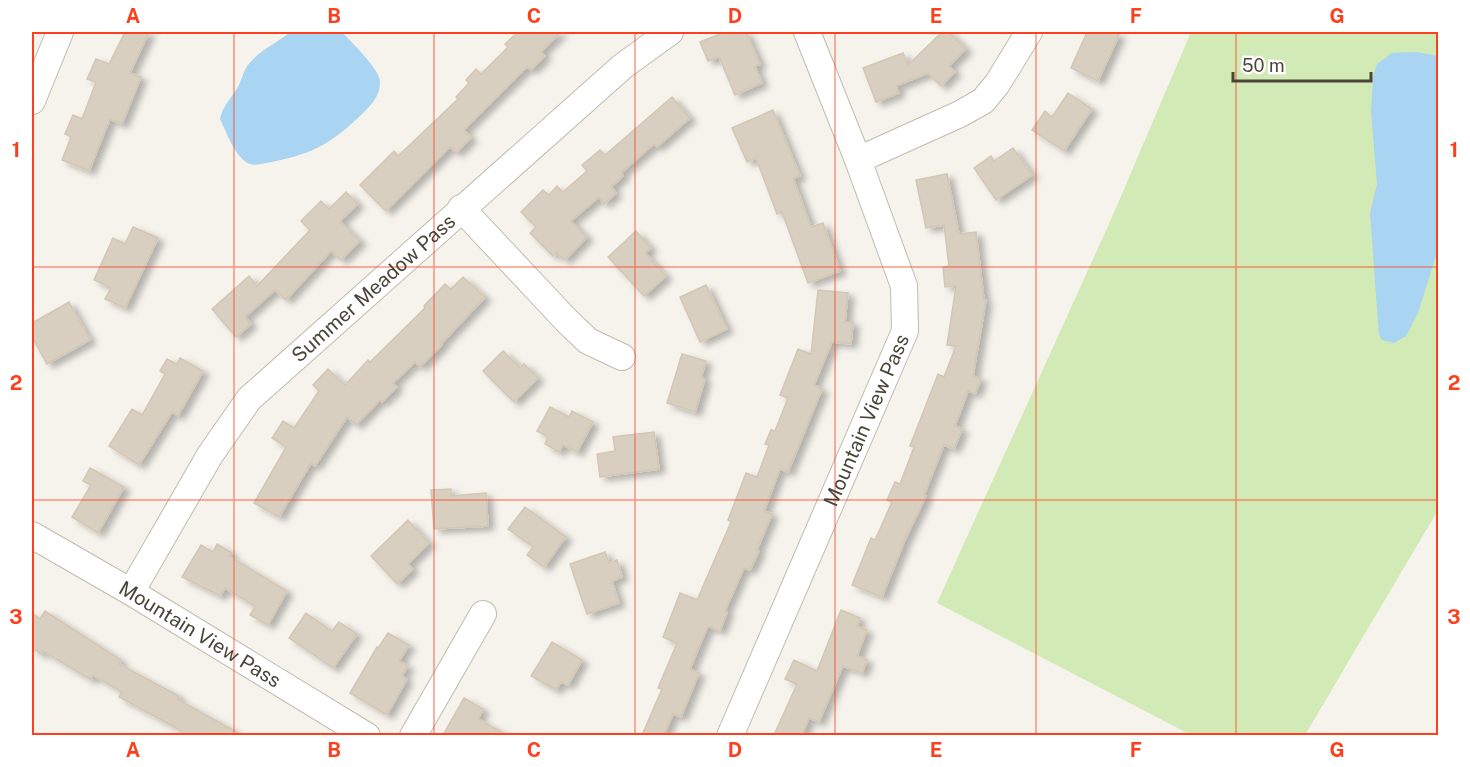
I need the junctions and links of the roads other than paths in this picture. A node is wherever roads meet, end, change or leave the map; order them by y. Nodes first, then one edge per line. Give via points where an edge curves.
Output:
1 (60, 32) edge
2 (670, 32) edge
3 (807, 32) edge
4 (1029, 32) edge
5 (32, 101) edge
6 (858, 160) junction
7 (461, 208) junction
8 (622, 357) dead end
9 (32, 535) edge
10 (131, 592) junction
11 (483, 614) dead end
12 (367, 735) edge
13 (413, 735) edge
14 (730, 735) edge

1 - 5 street
2 - 7 street, Summer Meadow Pass via 623,66
3 - 6 street, Mountain View Pass
4 - 6 street via 983,101
6 - 14 street, Mountain View Pass via 904,286 905,331
7 - 8 street via 581,334 599,348
7 - 10 street, Summer Meadow Pass via 249,399 210,455
9 - 10 street, Mountain View Pass
10 - 12 street, Mountain View Pass
11 - 13 street

